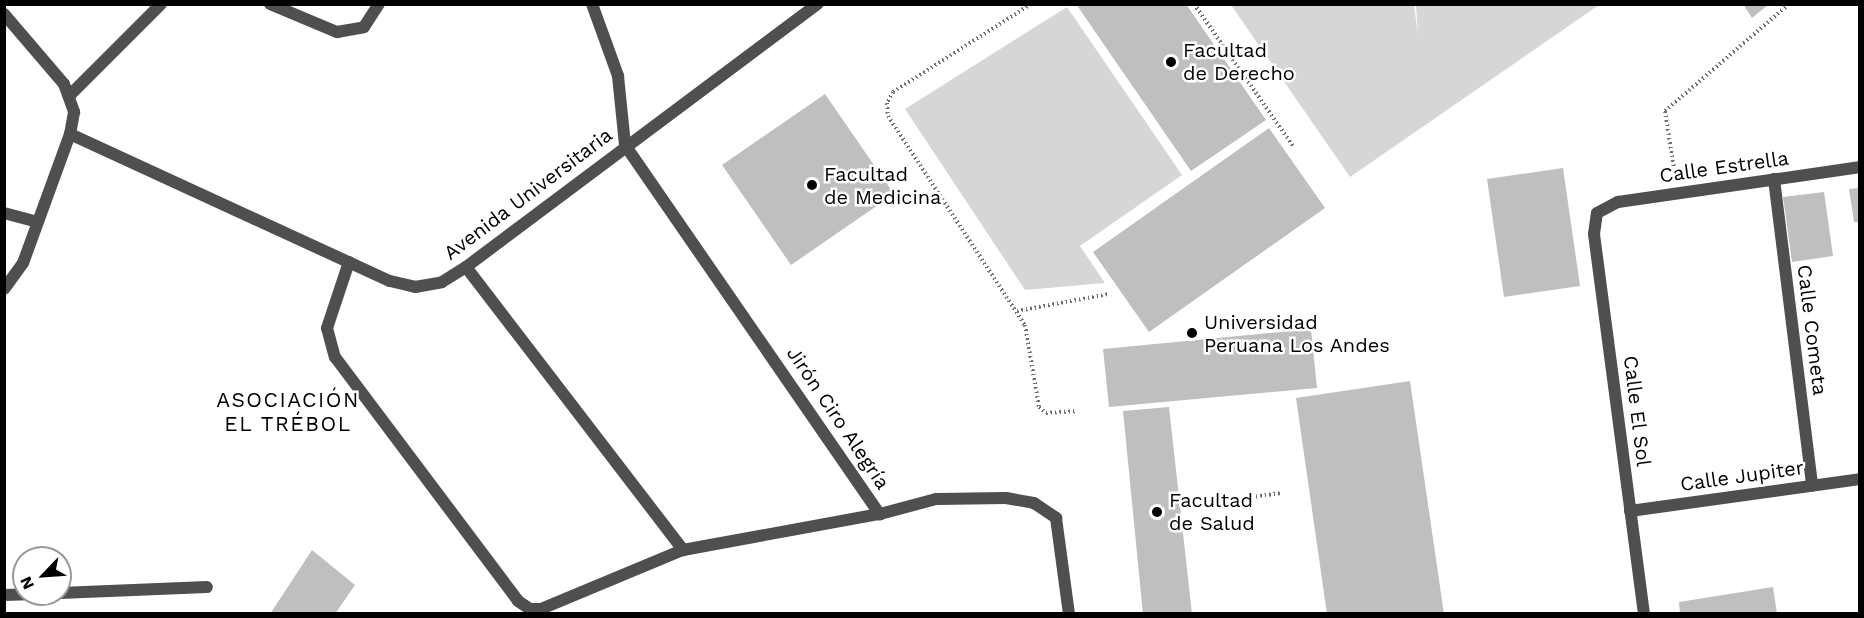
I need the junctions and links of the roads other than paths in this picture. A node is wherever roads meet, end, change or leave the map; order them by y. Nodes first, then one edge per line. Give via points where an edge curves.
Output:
1 (161, 4) edge
2 (270, 4) edge
3 (379, 4) edge
4 (592, 4) edge
5 (818, 4) edge
6 (4, 14) edge
7 (71, 94) junction
8 (70, 134) junction
9 (625, 146) junction
10 (1860, 167) edge
11 (1774, 179) junction
12 (4, 213) edge
13 (1597, 213) joint
14 (39, 222) junction
15 (349, 262) junction
16 (466, 267) junction
17 (4, 289) edge
18 (1860, 479) edge
19 (1812, 486) junction
20 (1630, 512) junction
21 (880, 514) junction
22 (683, 550) junction
23 (207, 587) dead end
24 (72, 593) edge
25 (1070, 614) edge
26 (1644, 614) edge

1 - 7 street
2 - 3 street via 337,32 364,27
4 - 9 street via 618,76
5 - 9 street, Avenida Universitaria
6 - 7 street
7 - 8 street via 74,112
8 - 14 street
8 - 15 street, Avenida Universitaria
9 - 16 street, Avenida Universitaria
9 - 21 street, Jirón Ciro Alegría
10 - 11 street, Calle Estrella
11 - 13 street, Calle Estrella via 1618,202
11 - 19 street, Calle Cometa
12 - 14 street
13 - 20 street, Calle El Sol via 1594,234
14 - 17 street via 23,263
15 - 16 street, Avenida Universitaria via 390,281 415,287 442,282
15 - 22 street via 327,328 335,357 518,601 530,609 541,609
16 - 22 street
18 - 19 street, Calle Jupiter
19 - 20 street, Calle Jupiter
20 - 26 street, Calle El Sol
21 - 22 street
21 - 25 street, Jirón Ciro Alegría via 936,499 1006,498 1034,503 1056,518
23 - 24 street

